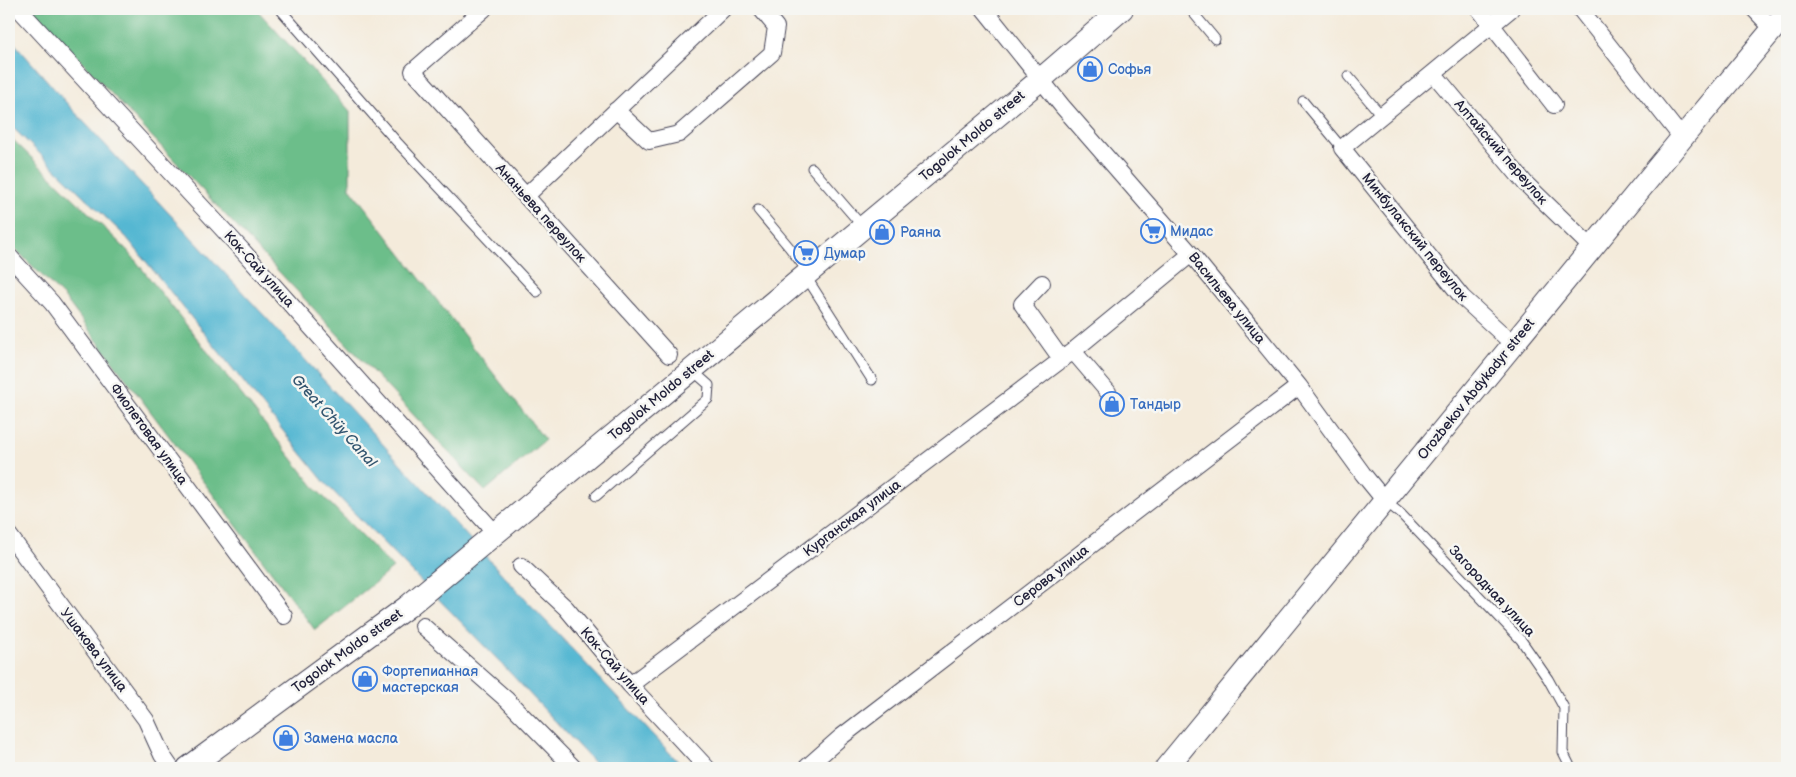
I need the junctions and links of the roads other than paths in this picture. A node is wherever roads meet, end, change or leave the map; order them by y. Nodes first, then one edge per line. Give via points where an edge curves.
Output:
1 (18, 9) edge
2 (280, 9) edge
3 (484, 9) edge
4 (723, 9) edge
5 (761, 9) edge
6 (984, 9) edge
7 (1122, 9) edge
8 (1190, 9) edge
9 (1479, 9) edge
10 (1511, 9) edge
11 (1580, 9) edge
12 (1754, 9) edge
13 (1780, 21) edge
14 (1492, 24) junction
15 (1214, 39) dead end
16 (1434, 74) junction
17 (1348, 76) dead end
18 (1040, 80) junction
19 (1303, 101) dead end
20 (1554, 105) dead end
21 (616, 110) junction
22 (1382, 116) junction
23 (1682, 138) junction
24 (1342, 148) junction
25 (812, 168) dead end
26 (526, 196) junction
27 (758, 210) dead end
28 (862, 227) junction
29 (1592, 248) junction
30 (1191, 254) junction
31 (9, 256) edge
32 (806, 273) junction
33 (1042, 283) dead end
34 (537, 292) dead end
35 (1512, 344) junction
36 (669, 355) dead end
37 (1068, 356) junction
38 (692, 370) junction
39 (872, 380) dead end
40 (1298, 386) junction
41 (1108, 392) dead end
42 (596, 496) dead end
43 (1385, 501) junction
44 (9, 535) edge
45 (492, 536) junction
46 (521, 566) dead end
47 (284, 616) dead end
48 (423, 626) dead end
49 (630, 685) junction
50 (171, 768) edge
51 (188, 768) edge
52 (574, 768) edge
53 (707, 768) edge
54 (806, 768) edge
55 (1166, 768) edge
56 (1571, 768) edge

1 - 45 street, Кок-Сай улица via 241,249
2 - 34 lane via 397,142
3 - 26 street, Ананьева переулок via 413,72
4 - 21 street
5 - 21 street via 776,28 772,52 679,134 648,141
6 - 18 street, Васильева улица
7 - 18 main road, Togolok Moldo street
8 - 15 lane
9 - 14 street
10 - 14 street
11 - 23 street
12 - 13 street
13 - 23 main road, Orozbekov Abdykadyr street
14 - 16 street
14 - 20 street
16 - 22 street
16 - 29 street, Алтайский переулок via 1525,184
17 - 22 lane
18 - 28 main road, Togolok Moldo street
18 - 30 street, Васильева улица
19 - 24 lane, Минбулакский переулок
21 - 26 street
22 - 24 street
23 - 29 main road, Orozbekov Abdykadyr street
24 - 35 street, Минбулакский переулок via 1462,297
25 - 28 lane
26 - 36 street, Ананьева переулок
27 - 32 lane via 790,247
28 - 32 main road, Togolok Moldo street
29 - 35 main road, Orozbekov Abdykadyr street
30 - 37 street, Курганская улица
30 - 40 street, Васильева улица
31 - 47 street, Фиолетовая улица via 52,302
32 - 38 main road, Togolok Moldo street
32 - 39 lane
33 - 37 street via 1022,304
35 - 43 main road, Orozbekov Abdykadyr street
37 - 41 street
37 - 49 street, Курганская улица
38 - 42 lane via 709,385 708,399
38 - 45 main road, Togolok Moldo street
40 - 43 street, Васильева улица
40 - 54 street, Серова улица via 841,737
43 - 55 main road, Orozbekov Abdykadyr street
43 - 56 lane, Загородная улица via 1521,640 1564,708 1563,752
44 - 50 street, Ушакова улица via 146,720
45 - 51 main road, Togolok Moldo street via 412,602
46 - 49 street, Кок-Сай улица via 566,608
48 - 52 street via 507,700
49 - 53 street, Кок-Сай улица

